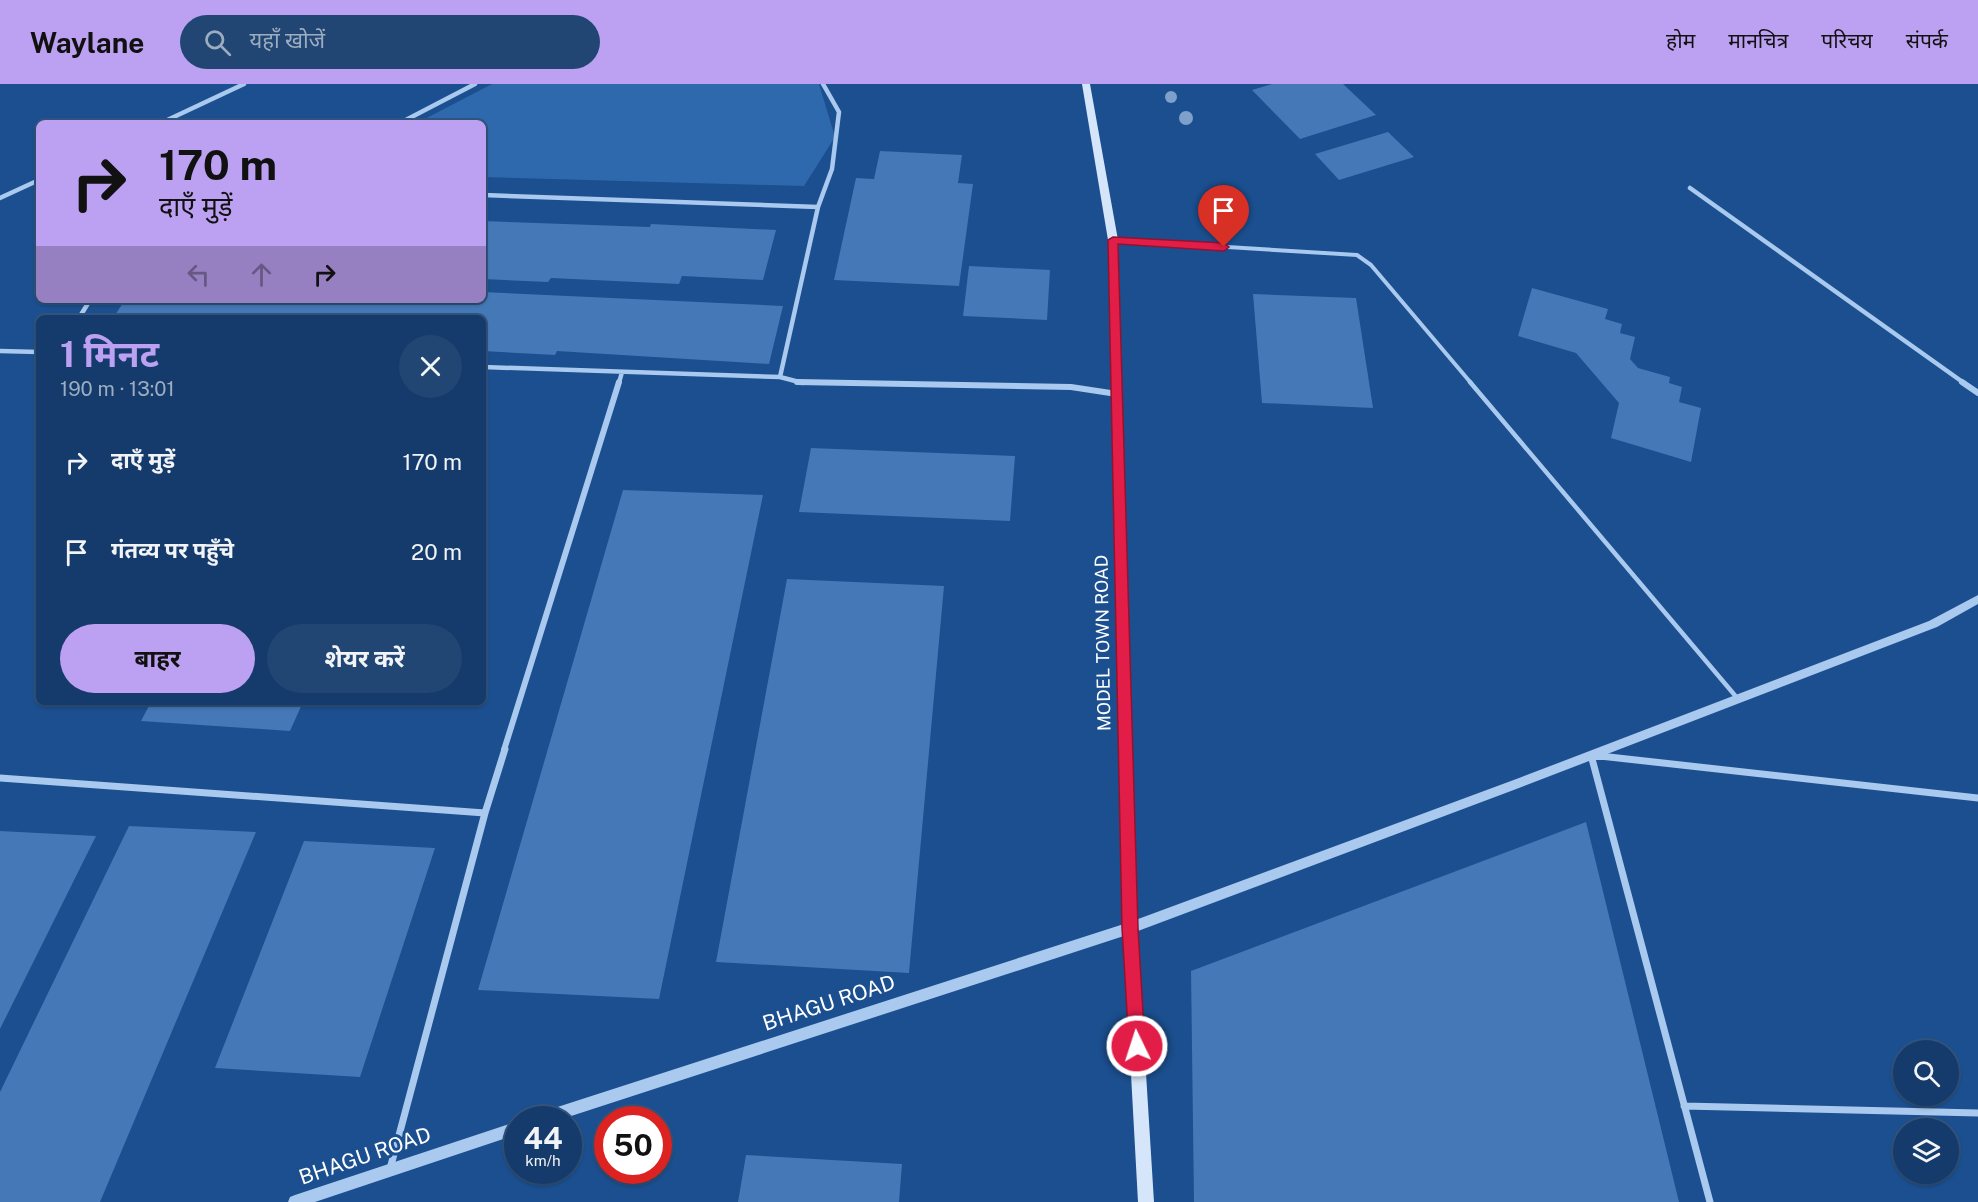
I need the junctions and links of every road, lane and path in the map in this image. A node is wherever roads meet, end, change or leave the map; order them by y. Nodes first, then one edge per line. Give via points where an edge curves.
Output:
1 (244, 84) edge
2 (475, 84) edge
3 (823, 84) edge
4 (1086, 84) edge
5 (167, 120) edge
6 (406, 120) edge
7 (36, 181) edge
8 (1690, 188) dead end
9 (486, 195) edge
10 (0, 198) edge
11 (818, 207) junction
12 (1113, 240) junction
13 (0, 351) edge
14 (36, 352) edge
15 (486, 367) edge
16 (622, 372) junction
17 (780, 377) junction
18 (1978, 393) edge
19 (1117, 394) junction
20 (1978, 599) edge
21 (1738, 699) junction
22 (1591, 755) junction
23 (0, 778) edge
24 (1978, 798) edge
25 (485, 813) junction
26 (1130, 928) junction
27 (582, 1106) edge
28 (1684, 1106) junction
29 (1978, 1113) edge
30 (504, 1132) edge
31 (390, 1170) junction
32 (295, 1202) edge
33 (1146, 1202) edge
34 (1710, 1202) edge

1 - 5 street
2 - 6 street
3 - 11 street via 839,112 832,169
4 - 12 main road, MODEL TOWN ROAD
7 - 10 street
8 - 18 street
9 - 11 street
11 - 17 street
12 - 19 main road, MODEL TOWN ROAD
12 - 21 lane via 1357,255 1371,265
13 - 14 street
15 - 16 street
16 - 17 street
16 - 25 street
17 - 19 street via 802,383 1071,387
19 - 26 main road, MODEL TOWN ROAD
20 - 21 street, BHAGU ROAD via 1933,624
21 - 22 street, BHAGU ROAD
22 - 24 street
22 - 26 street, BHAGU ROAD
22 - 28 street
23 - 25 street
25 - 31 street
26 - 27 street, BHAGU ROAD
26 - 33 main road, MODEL TOWN ROAD
28 - 29 street
28 - 34 street
30 - 31 street, BHAGU ROAD
31 - 32 street, BHAGU ROAD

